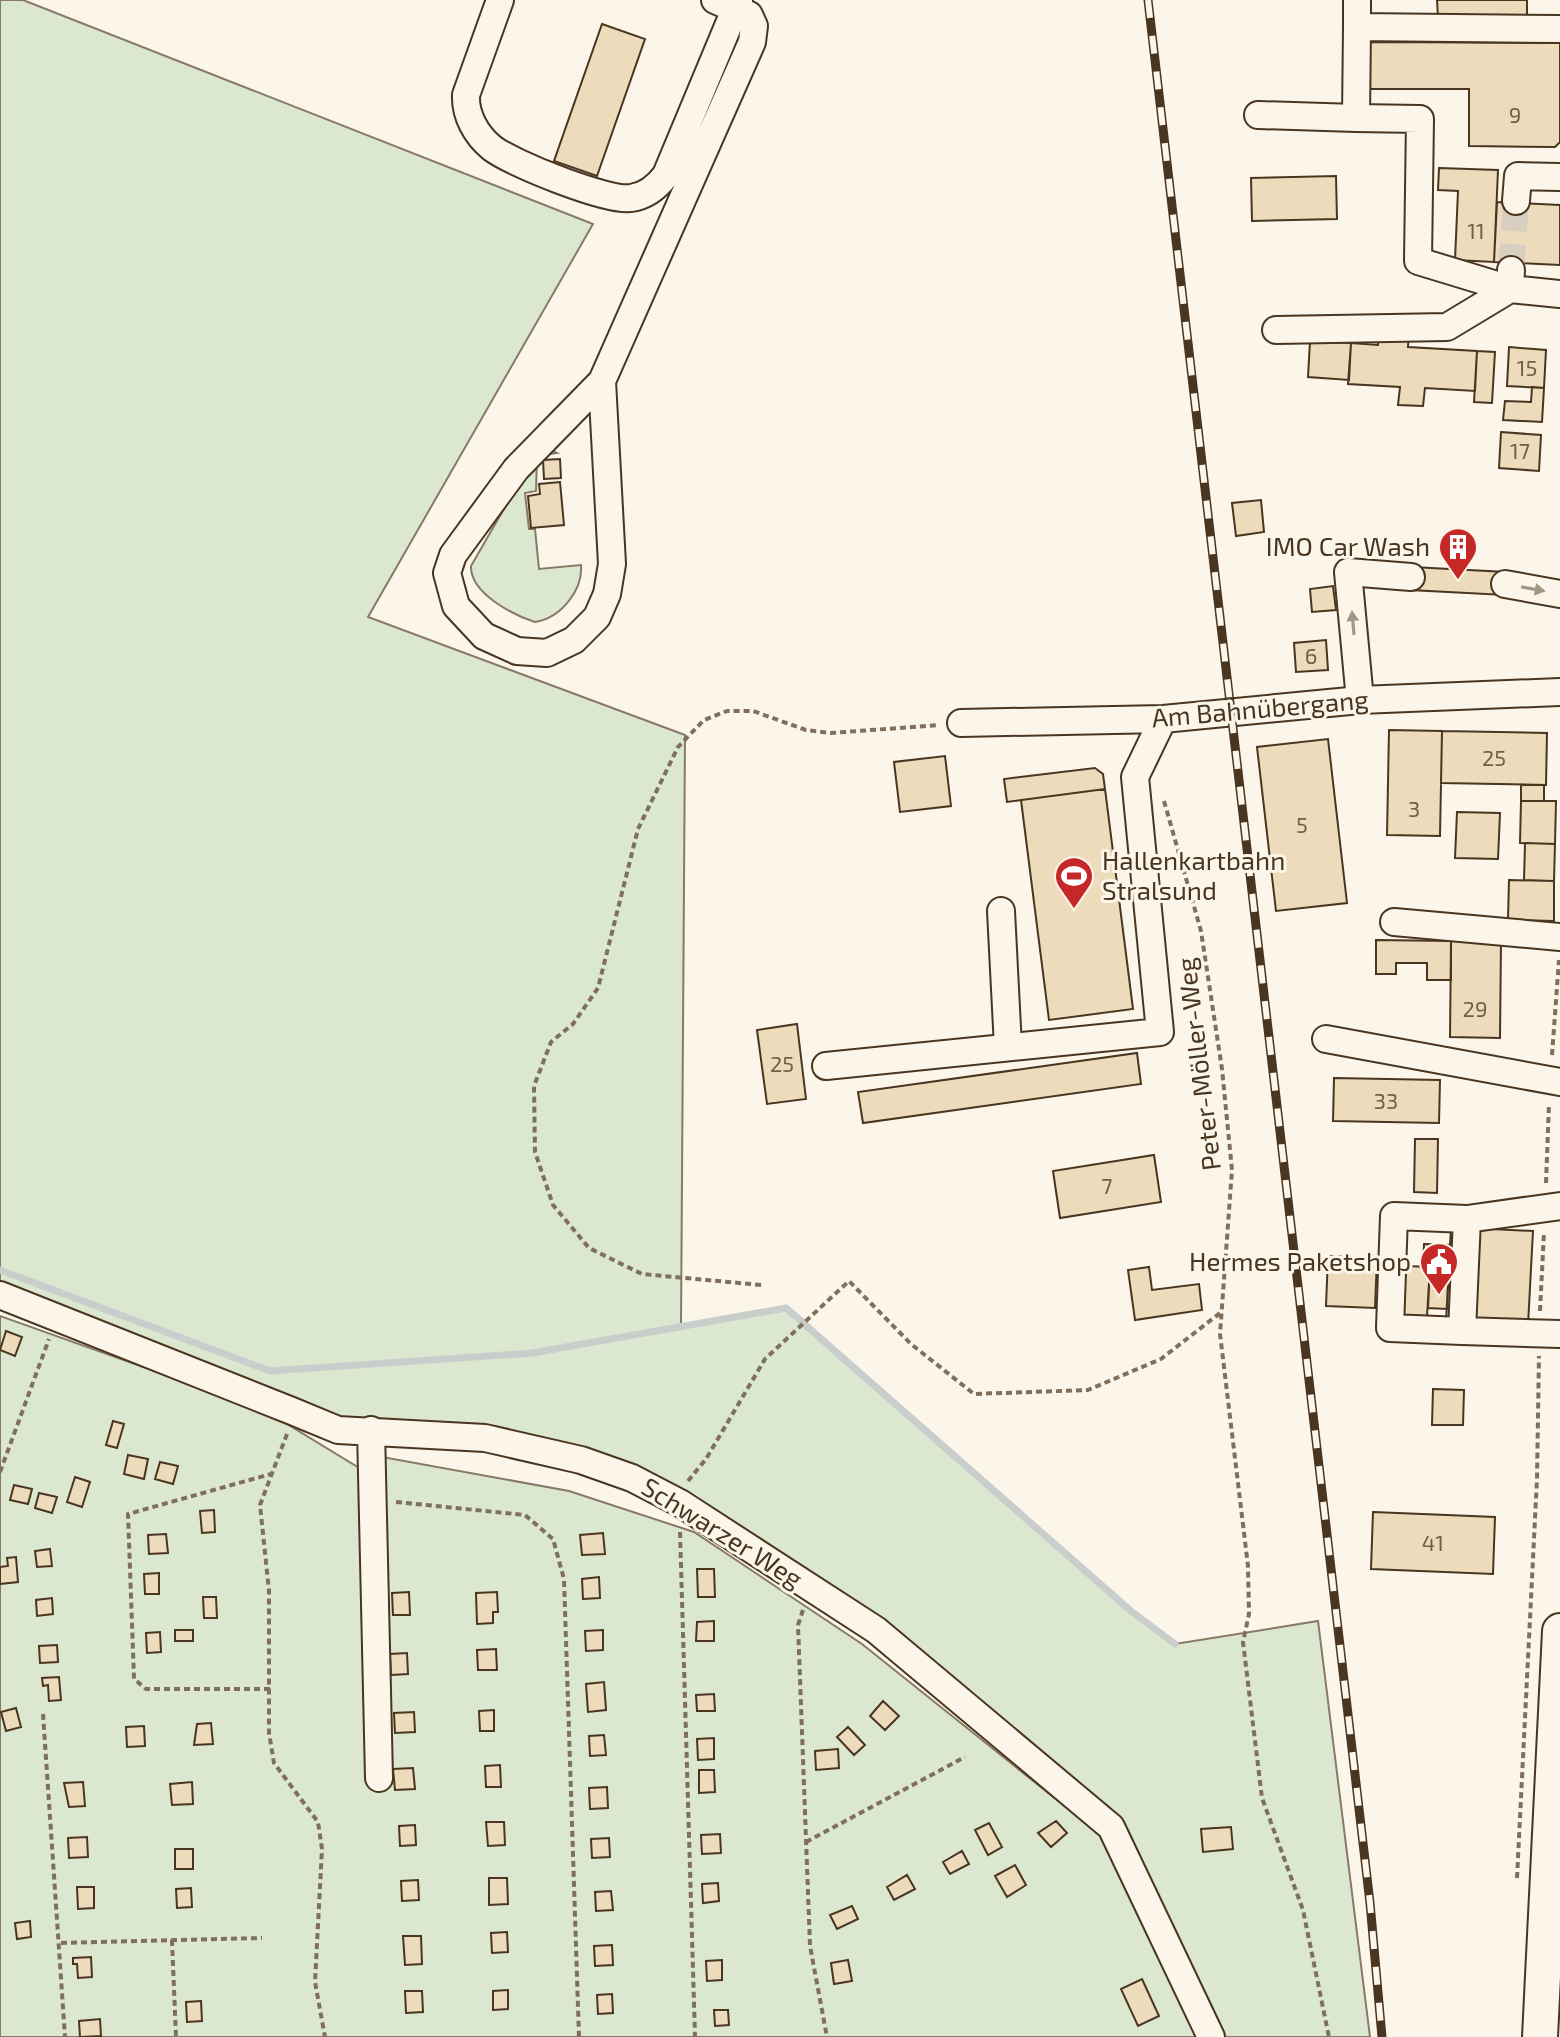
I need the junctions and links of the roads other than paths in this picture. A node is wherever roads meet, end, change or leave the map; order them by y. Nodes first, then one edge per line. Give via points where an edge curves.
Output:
1 (500, 0) edge
2 (1357, 0) edge
3 (730, 2) edge
4 (1357, 27) junction
5 (1560, 29) edge
6 (1258, 115) dead end
7 (1356, 118) junction
8 (1560, 177) edge
9 (1516, 201) tunnel mouth
10 (1511, 279) junction
11 (1560, 294) edge
12 (1276, 330) dead end
13 (602, 381) junction
14 (1411, 577) dead end
15 (1505, 584) dead end
16 (1560, 594) edge
17 (1560, 692) edge
18 (1360, 700) junction
19 (1163, 719) junction
20 (961, 723) road end
21 (1001, 911) dead end
22 (1394, 922) dead end
23 (1560, 937) edge
24 (1326, 1039) dead end
25 (1008, 1047) junction
26 (826, 1066) dead end
27 (1555, 1081) edge
28 (1552, 1206) edge
29 (1467, 1219) junction
30 (0, 1295) edge
31 (1462, 1331) junction
32 (1550, 1334) edge
33 (371, 1430) junction
34 (1560, 1631) edge
35 (1559, 1695) edge
36 (379, 1778) dead end
37 (1555, 1854) edge
38 (1553, 1933) edge
39 (1211, 2037) edge
40 (1540, 2037) edge

1 - 3 street via 466,95 466,111 476,129 499,154 621,199 647,193 666,175
2 - 4 street
3 - 13 street via 749,15 754,26 746,59
4 - 5 street
4 - 7 street
6 - 7 street
7 - 10 street via 1420,119 1418,261
8 - 9 street via 1518,176
10 - 11 street
10 - 12 street via 1447,327
13 - 13 street via 516,469 450,564 450,596 461,615 484,636 517,651 547,653 574,640 597,617 607,594 612,564
18 -> 14 street via 1348,572
15 -> 16 street
17 - 18 street, Am Bahnübergang
18 - 19 street, Am Bahnübergang
19 - 20 street, Am Bahnübergang
19 - 25 street via 1135,777 1160,1032
21 - 25 street
22 - 23 street
24 - 27 street
25 - 26 street
28 - 29 street
29 - 31 street
29 - 31 street via 1394,1216 1390,1328
30 - 33 street, Schwarzer Weg via 338,1430
31 - 32 street
33 - 36 street
33 - 39 street, Schwarzer Weg via 485,1438 632,1478 680,1503 876,1630 1111,1827
34 - 35 main road
35 - 37 main road
37 - 38 main road
38 - 40 main road

